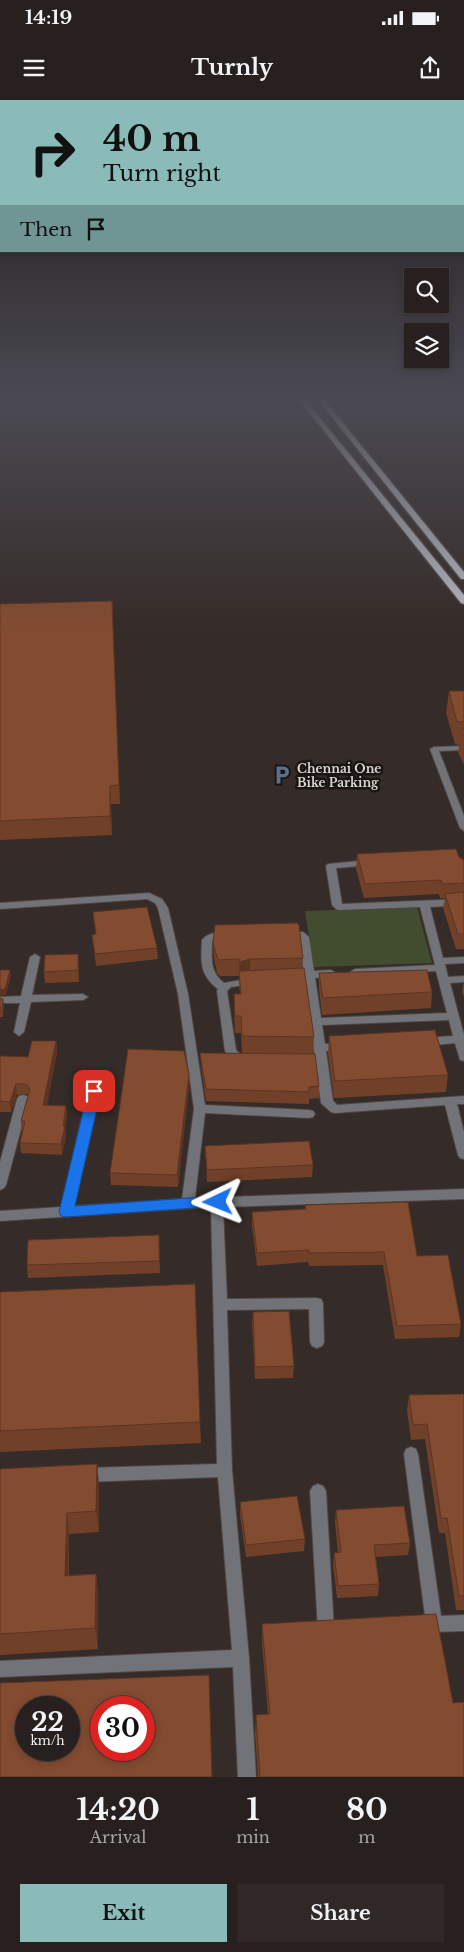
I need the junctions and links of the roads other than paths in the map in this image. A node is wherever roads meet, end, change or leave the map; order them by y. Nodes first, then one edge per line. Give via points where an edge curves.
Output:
1 (363, 475) edge
2 (382, 475) edge
3 (464, 578) edge
4 (464, 601) edge
5 (464, 748) edge
6 (464, 828) edge
7 (382, 862) edge
8 (464, 902) edge
9 (424, 904) junction
10 (0, 906) edge
11 (238, 934) edge
12 (274, 934) edge
13 (35, 957) dead end
14 (464, 960) edge
15 (440, 964) junction
16 (309, 977) junction
17 (464, 979) edge
18 (262, 980) edge
19 (281, 980) edge
20 (444, 980) junction
21 (224, 988) junction
22 (83, 996) dead end
23 (26, 999) junction
24 (0, 1000) edge
25 (453, 1016) junction
26 (317, 1022) junction
27 (19, 1032) dead end
28 (462, 1039) edge
29 (413, 1042) edge
30 (357, 1046) edge
31 (320, 1048) junction
32 (464, 1057) edge
33 (259, 1060) edge
34 (94, 1091) dead end
35 (24, 1099) dead end
36 (464, 1100) edge
37 (450, 1104) junction
38 (200, 1109) junction
39 (309, 1114) dead end
40 (464, 1155) edge
41 (0, 1185) edge
42 (464, 1194) edge
43 (218, 1202) junction
44 (188, 1203) junction
45 (66, 1212) junction
46 (0, 1216) edge
47 (220, 1305) junction
48 (317, 1342) dead end
49 (411, 1454) dead end
50 (225, 1470) junction
51 (68, 1476) edge
52 (318, 1491) dead end
53 (464, 1623) edge
54 (434, 1624) junction
55 (414, 1625) edge
56 (346, 1629) edge
57 (308, 1630) edge
58 (326, 1630) junction
59 (241, 1658) junction
60 (0, 1669) edge
61 (247, 1777) edge

1 - 4 main road
2 - 3 main road
5 - 6 street via 434,749
7 - 9 street via 331,866 337,905 342,908
8 - 9 street
9 - 15 street
10 - 38 street via 149,896 159,901 183,994
11 - 21 street via 218,935 207,940 207,971 210,979
12 - 16 street via 293,933 305,939
13 - 23 street
14 - 15 street
15 - 16 street
15 - 20 street
16 - 19 street
16 - 26 street
17 - 20 street
18 - 21 street via 242,981
20 - 25 street
21 - 33 street via 231,1051 238,1059
22 - 23 street
23 - 24 street
23 - 27 street
25 - 26 street
25 - 28 street
26 - 31 street
28 - 29 street
28 - 32 street
30 - 31 street
31 - 37 street via 317,1060 327,1103 335,1109
34 - 45 street
35 - 41 street
36 - 37 street
37 - 40 street
38 - 39 street
38 - 44 street
42 - 43 street
43 - 44 street
43 - 47 street
44 - 45 street
45 - 46 street
47 - 48 street via 316,1303
47 - 50 street
49 - 54 street
50 - 51 street
50 - 59 street
52 - 58 street
53 - 54 street
54 - 55 street
56 - 58 street
57 - 58 street
59 - 60 street
59 - 61 street

